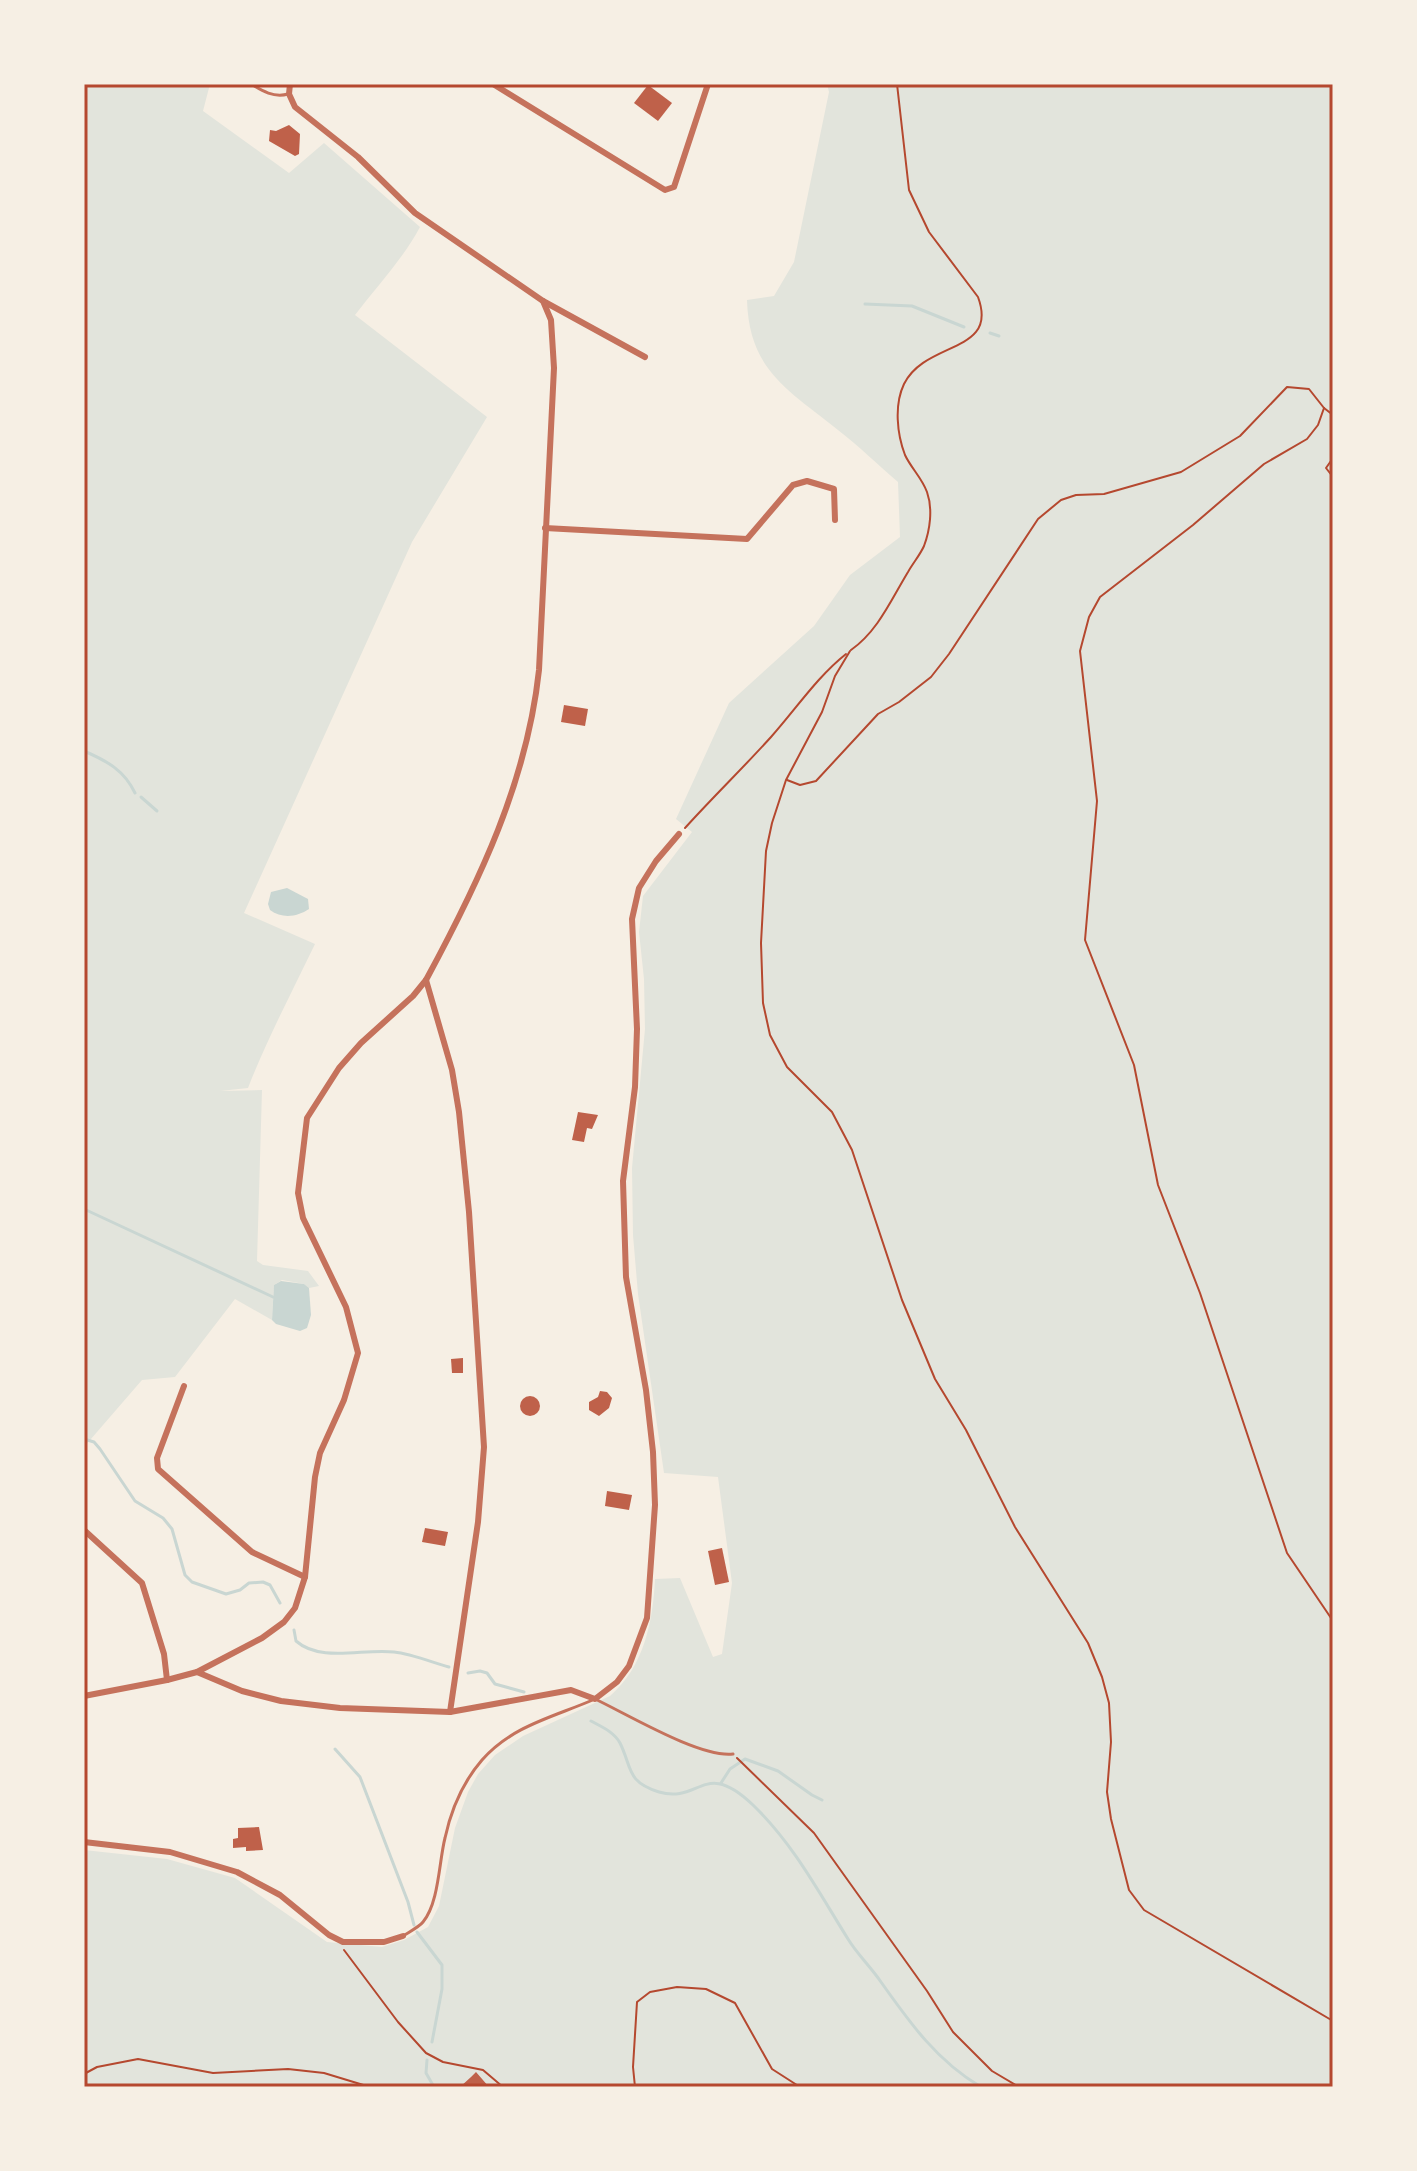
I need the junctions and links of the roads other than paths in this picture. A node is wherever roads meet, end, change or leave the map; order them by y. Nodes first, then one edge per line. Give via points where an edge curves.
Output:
1 (251, 84) edge
2 (290, 84) edge
3 (493, 84) edge
4 (708, 84) edge
5 (289, 94) junction
6 (543, 301) junction
7 (645, 357) dead end
8 (835, 520) dead end
9 (545, 528) junction
10 (679, 834) road end
11 (426, 980) junction
12 (184, 1386) dead end
13 (84, 1530) edge
14 (305, 1577) junction
15 (197, 1672) junction
16 (167, 1680) junction
17 (84, 1696) edge
18 (595, 1699) junction
19 (450, 1712) junction
20 (733, 1754) road end
21 (84, 1842) edge
22 (403, 1936) joint

1 - 5 lane via 263,92
2 - 5 street
3 - 4 street via 665,190 674,187
5 - 6 street via 295,107 358,157 415,213
6 - 7 street
6 - 9 street via 554,351
8 - 9 street via 834,489 807,481 793,485 747,539
9 - 11 street via 539,670 525,755 488,857
10 - 18 street via 639,888 632,919 637,1029 623,1181 626,1277 653,1452 647,1618 629,1666
11 - 14 street via 361,1043 307,1118 301,1206 346,1307 358,1353 320,1453
11 - 19 street via 459,1112 484,1447
12 - 14 street via 157,1458 158,1469 252,1552
13 - 16 street via 142,1583
14 - 15 street via 295,1608 284,1622
15 - 16 street
15 - 19 street via 281,1701
16 - 17 street
18 - 19 street via 571,1690
18 - 20 lane via 696,1747
18 - 22 lane via 509,1735 483,1758 453,1811 424,1921
21 - 22 street via 170,1852 237,1872 280,1895 343,1942 384,1942

